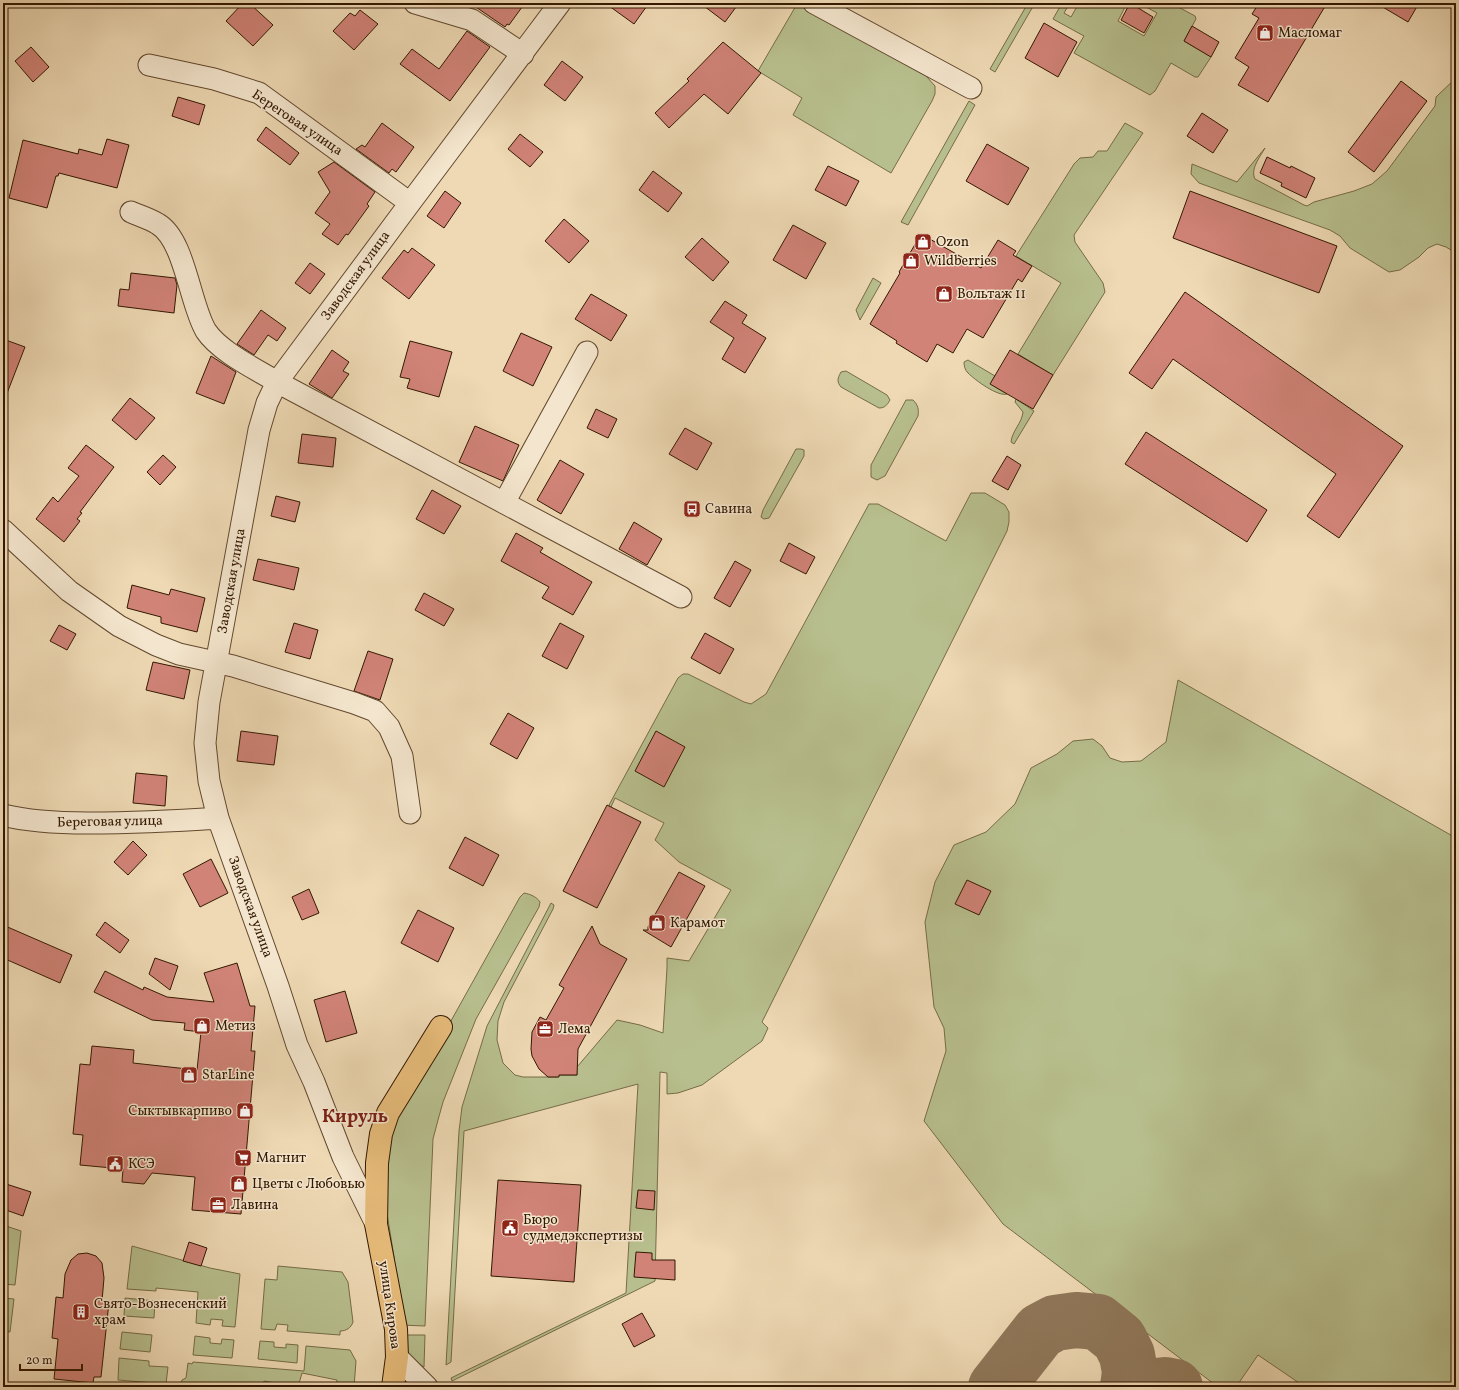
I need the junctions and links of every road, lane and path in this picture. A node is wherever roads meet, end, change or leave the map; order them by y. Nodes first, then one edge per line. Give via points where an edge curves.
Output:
1 (415, 3) edge
2 (560, 3) edge
3 (814, 3) edge
4 (523, 54) junction
5 (149, 65) dead end
6 (971, 88) dead end
7 (410, 203) junction
8 (130, 212) dead end
9 (587, 352) dead end
10 (277, 382) junction
11 (504, 503) junction
12 (3, 530) edge
13 (681, 597) dead end
14 (217, 663) junction
15 (410, 813) dead end
16 (3, 815) edge
17 (218, 818) junction
18 (441, 1027) dead end
19 (376, 1224) junction
20 (396, 1357) junction
21 (392, 1387) edge
22 (427, 1387) edge

1 - 4 street via 472,20
2 - 4 street, Заводская улица
3 - 6 street
4 - 7 street, Заводская улица
5 - 7 street, Береговая улица via 214,79 259,93
7 - 10 street, Заводская улица
8 - 10 street via 159,225 170,235 206,331 220,347
9 - 11 street
10 - 11 street
10 - 14 street, Заводская улица via 259,430
11 - 13 street
12 - 14 street via 69,591 119,626 179,654
14 - 15 street via 375,711 389,727 402,756
14 - 17 street, Заводская улица via 209,702 205,742 209,780
16 - 17 street, Береговая улица via 48,822 135,823
17 - 19 street, Заводская улица via 297,1045 344,1157
18 - 19 main road, улица Кирова via 388,1113 381,1134 377,1163
19 - 20 main road, улица Кирова via 396,1329
20 - 21 main road, улица Кирова
20 - 22 street

